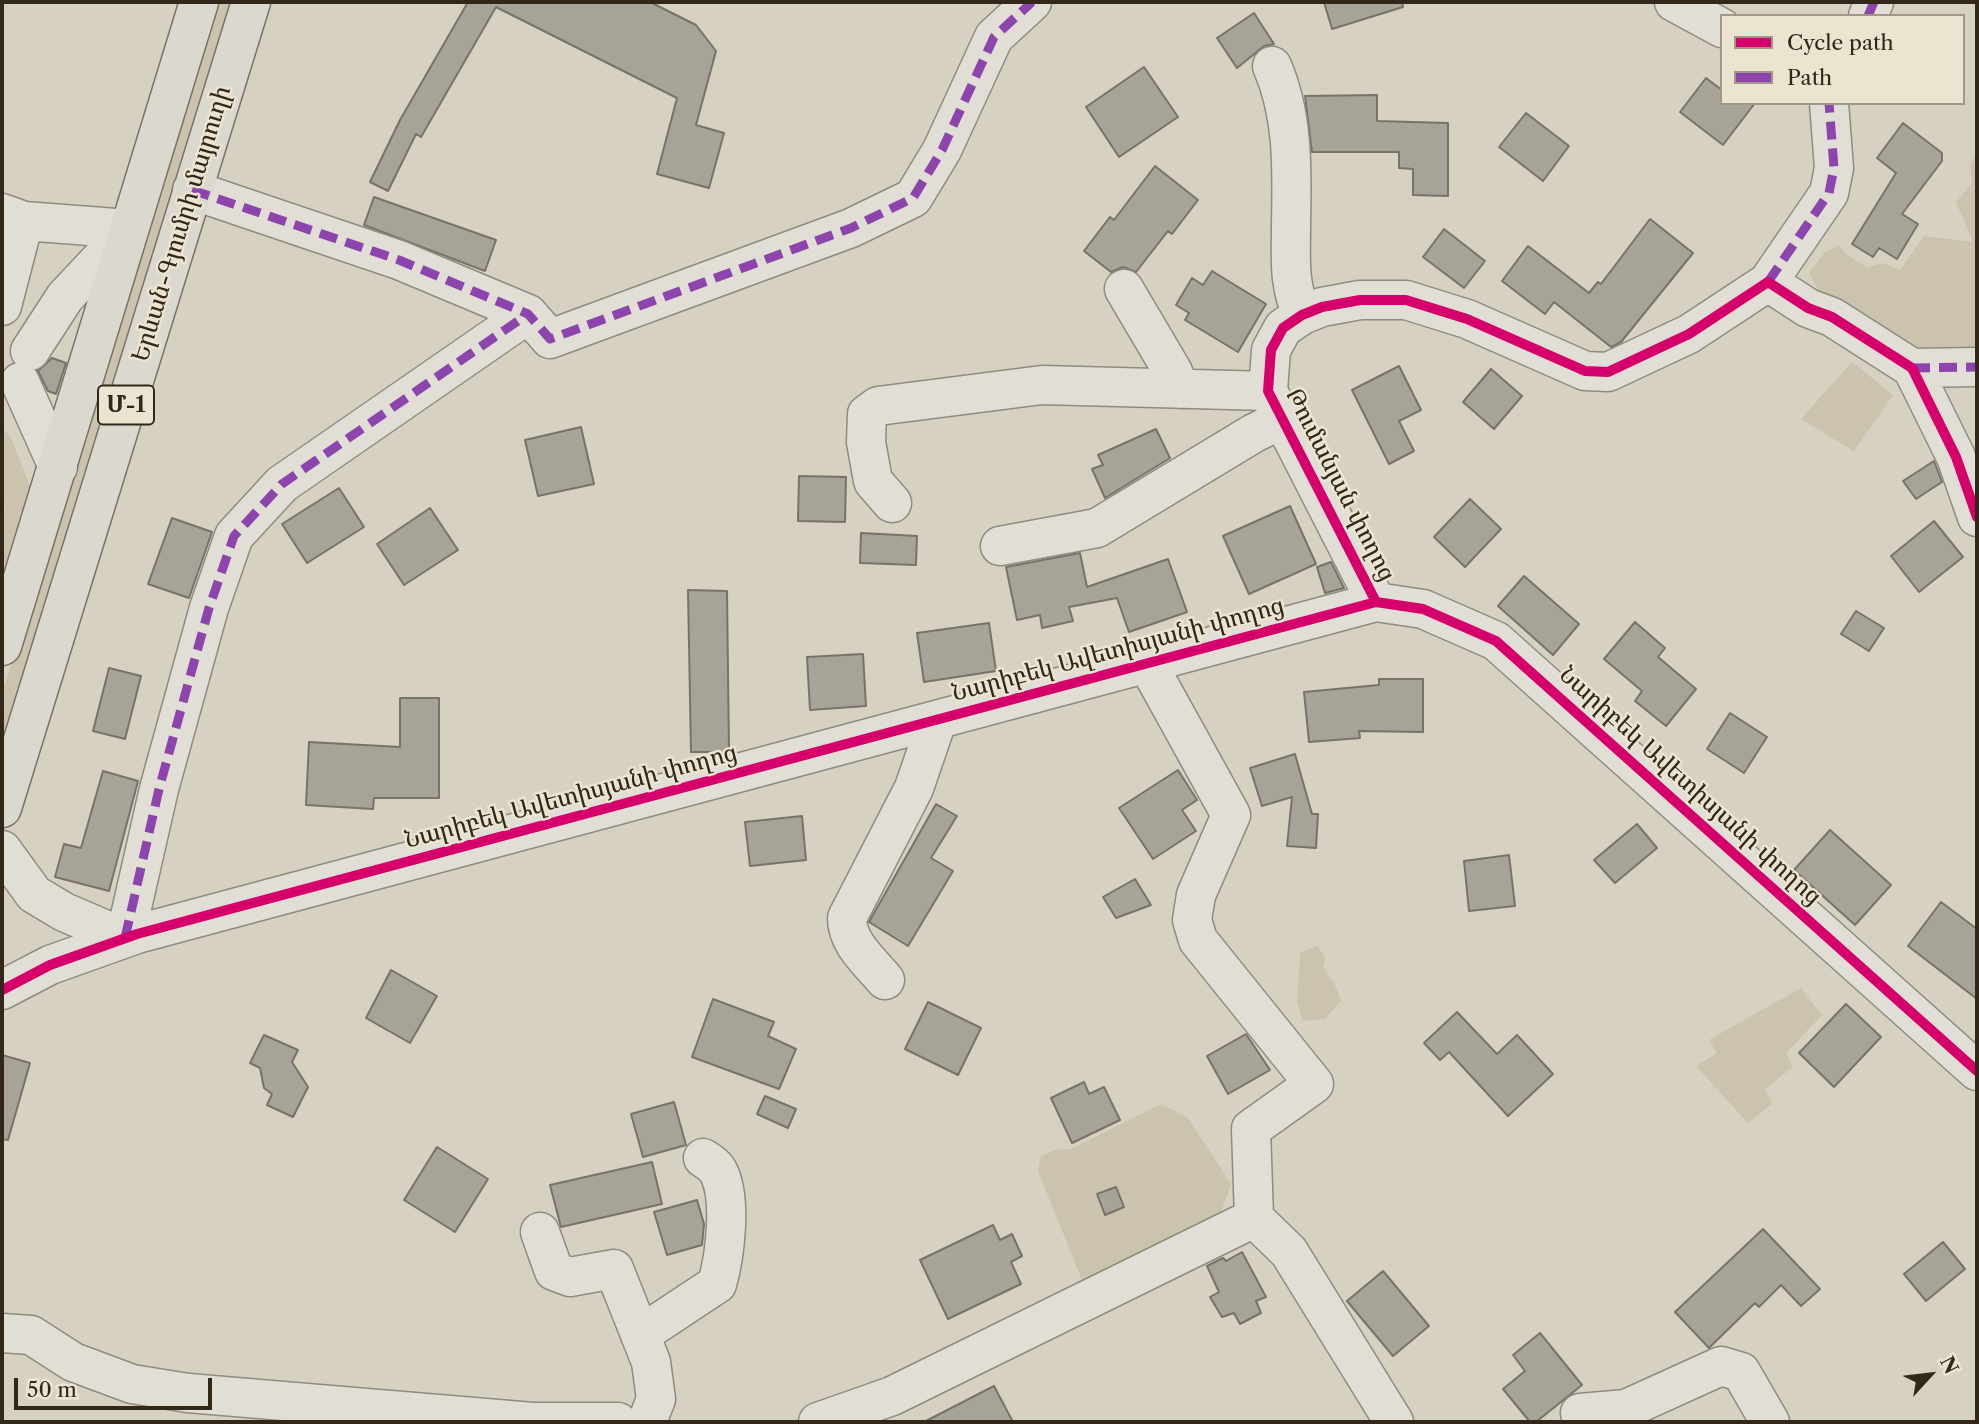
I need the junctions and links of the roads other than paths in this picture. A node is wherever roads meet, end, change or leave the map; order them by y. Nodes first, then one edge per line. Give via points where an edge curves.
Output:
1 (199, 2) edge
2 (251, 2) edge
3 (1032, 2) edge
4 (1674, 2) edge
5 (1720, 27) edge
6 (1272, 66) dead end
7 (1829, 105) edge
8 (192, 190) junction
9 (13, 217) edge
10 (129, 229) junction
11 (1768, 282) junction
12 (1124, 289) dead end
13 (2, 306) edge
14 (528, 314) junction
15 (1301, 315) junction
16 (1977, 367) edge
17 (1912, 368) junction
18 (1180, 389) junction
19 (1275, 405) junction
20 (58, 467) junction
21 (892, 503) dead end
22 (1977, 517) edge
23 (1000, 546) dead end
24 (1376, 602) junction
25 (2, 646) edge
26 (1147, 663) junction
27 (937, 721) junction
28 (2, 808) edge
29 (2, 850) edge
30 (125, 938) junction
31 (884, 980) dead end
32 (2, 990) edge
33 (1977, 1071) edge
34 (703, 1158) dead end
35 (1254, 1218) junction
36 (540, 1232) dead end
37 (2, 1334) edge
38 (640, 1335) junction
39 (1580, 1413) dead end
40 (534, 1422) edge
41 (618, 1422) edge
42 (647, 1422) edge
43 (818, 1422) edge
44 (1394, 1422) edge
45 (1769, 1422) edge

1 - 10 highway, Երևան-Գյումրի մայրուղի / Մ-1
2 - 8 highway, Երևան-Գյումրի մայրուղի / Մ-1
3 - 14 street via 994,37 942,150 913,198 851,229 550,339
4 - 5 street
6 - 15 street via 1283,92 1289,130 1291,288
7 - 11 street via 1834,168 1829,193
8 - 14 street via 399,260
8 - 28 highway, Երևան-Գյումրի մայրուղի / Մ-1
9 - 10 street
9 - 13 street
10 - 20 highway, Երևան-Գյումրի մայրուղի / Մ-1
10 - 20 street via 65,298 25,366
11 - 15 street via 1689,334 1608,372 1585,371 1467,320 1406,300 1360,300
11 - 17 street
12 - 18 street
14 - 30 street via 282,484 234,536 162,776
15 - 19 street, Թումանյան փողոց via 1283,328 1270,350
16 - 17 street
17 - 22 street via 1956,457
18 - 19 street
18 - 21 street via 1042,385 878,406 867,414 866,442 873,481
19 - 23 street via 1254,433 1097,528
19 - 24 street, Թումանյան փողոց
20 - 25 highway, Երևան-Գյումրի մայրուղի / Մ-1
24 - 26 street, Նարիբեկ Ավետիսյանի փողոց
24 - 33 street, Նարիբեկ Ավետիսյանի փողոց via 1423,609 1496,641
26 - 27 street, Նարիբեկ Ավետիսյանի փողոց
26 - 35 street via 1231,815 1196,895 1192,920 1198,940 1314,1084 1251,1129
27 - 30 street, Նարիբեկ Ավետիսյանի փողոց
27 - 31 street via 914,788 847,918 853,942
29 - 30 street via 34,894
30 - 32 street, Նարիբեկ Ավետիսյանի փողոց via 50,965
34 - 38 street via 718,1170 723,1184 723,1264 717,1284
35 - 43 street via 892,1396
35 - 44 street via 1289,1252
36 - 38 street via 554,1271 570,1277 614,1269
37 - 40 street via 31,1335 73,1362 132,1384 188,1393
38 - 42 street via 651,1362 656,1399
39 - 45 street via 1626,1409 1721,1366 1741,1373
40 - 41 street

